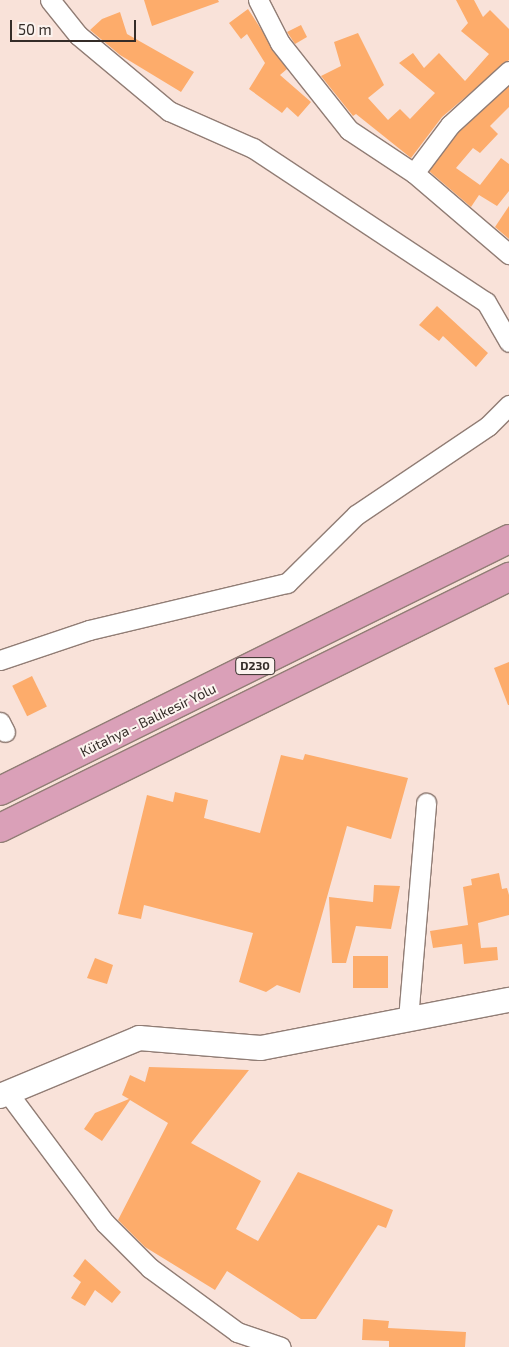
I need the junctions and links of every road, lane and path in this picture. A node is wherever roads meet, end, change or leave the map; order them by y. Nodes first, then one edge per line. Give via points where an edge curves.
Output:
1 (50, 0) edge
2 (258, 0) edge
3 (509, 71) edge
4 (414, 172) junction
5 (509, 254) edge
6 (509, 342) edge
7 (509, 405) edge
8 (509, 539) edge
9 (509, 577) edge
10 (0, 660) edge
11 (0, 791) edge
12 (426, 803) dead end
13 (0, 828) edge
14 (509, 1000) edge
15 (408, 1020) junction
16 (4, 1095) edge
17 (281, 1347) edge

1 - 6 street via 78,35 169,111 253,148 486,302
2 - 4 street via 280,43 349,130
3 - 4 street via 450,125
4 - 5 street
7 - 10 street via 488,426 356,515 287,583 89,630
8 - 11 highway, Kütahya - Balıkesir Yolu / D230
9 - 13 highway, D230
12 - 15 street
14 - 15 street
15 - 16 street via 262,1048 139,1038
16 - 17 street via 105,1223 150,1268 236,1332

